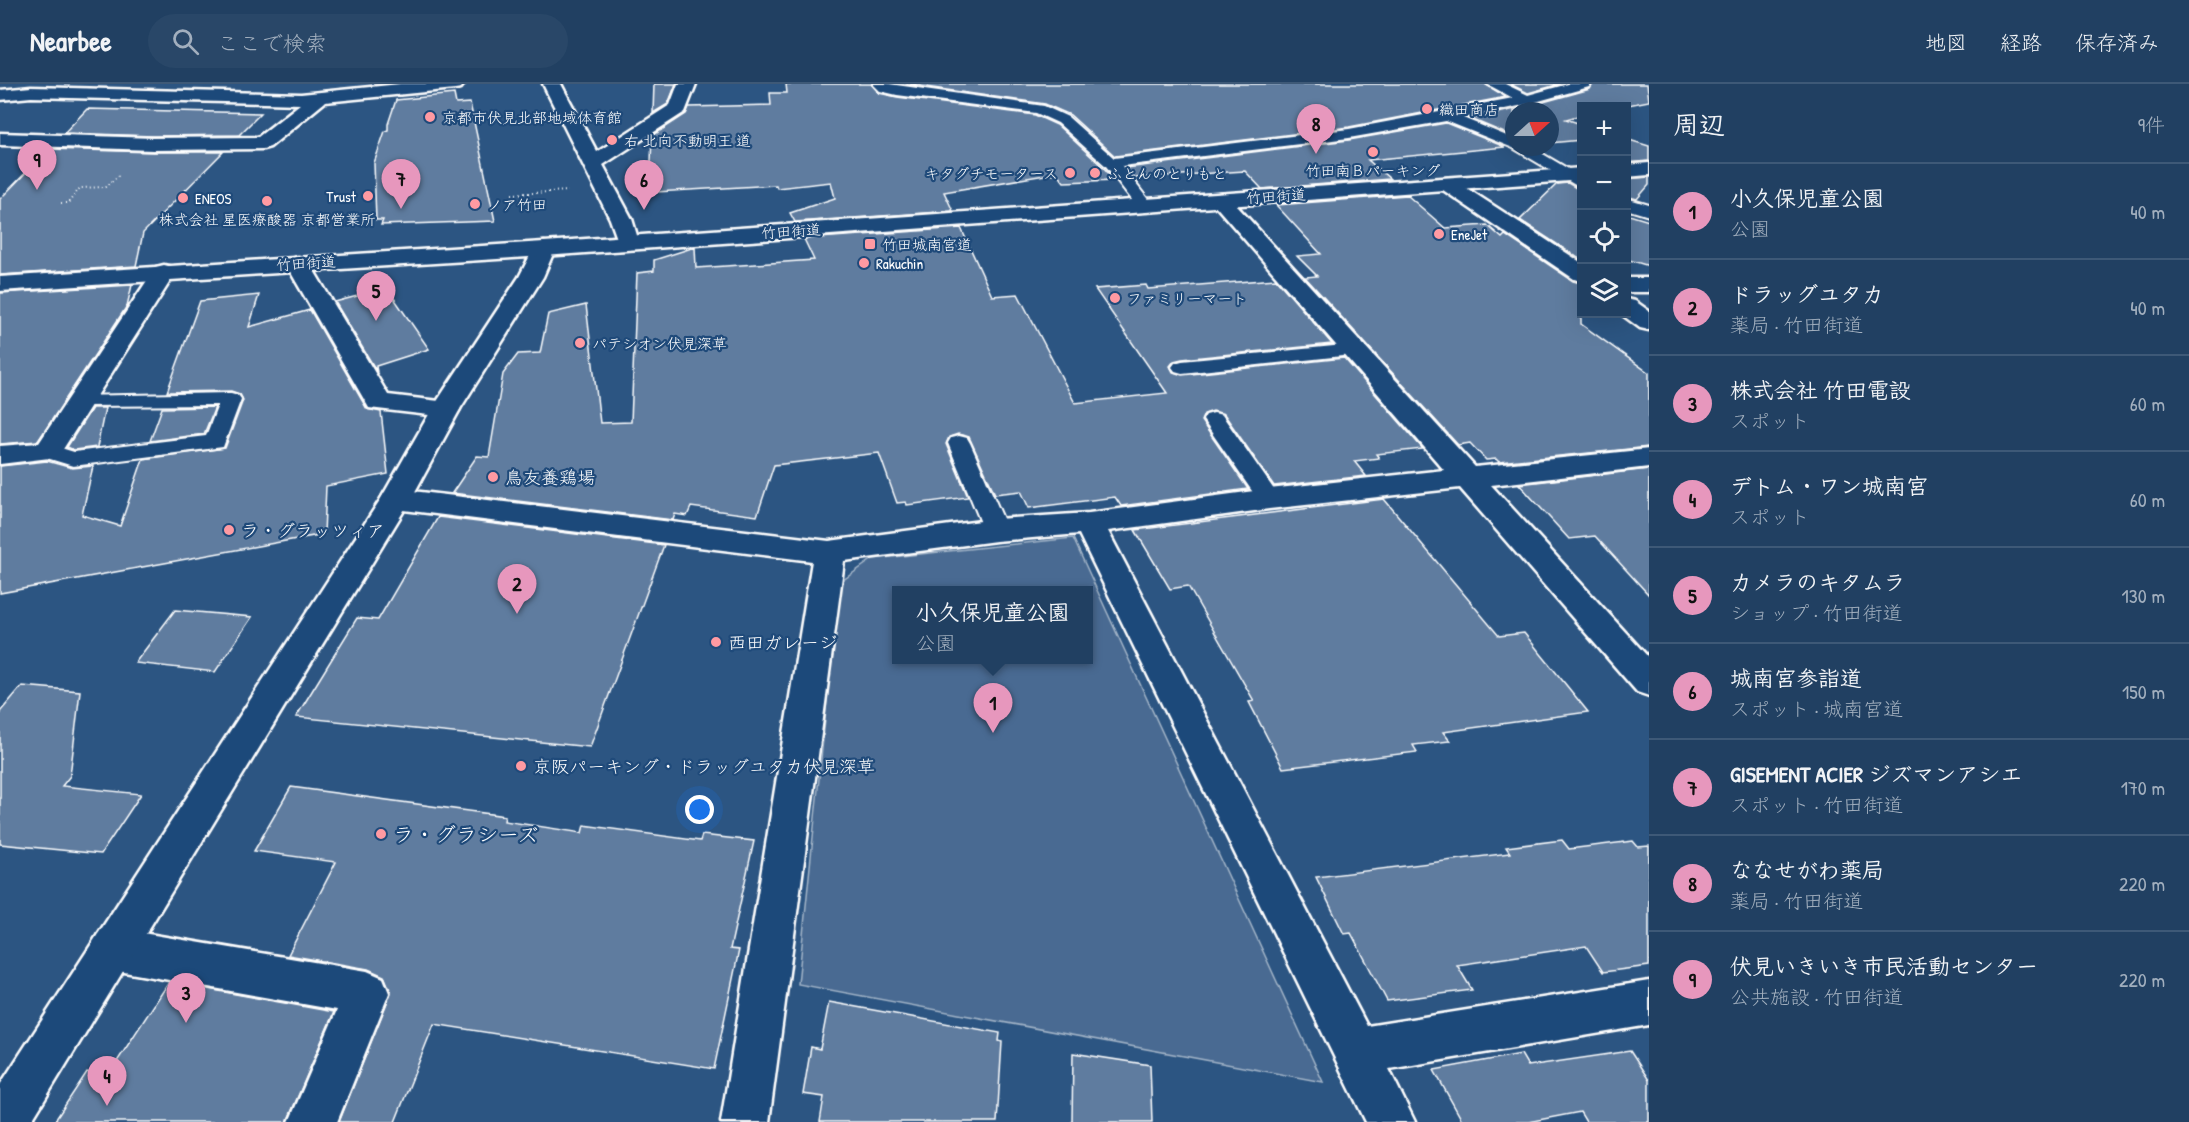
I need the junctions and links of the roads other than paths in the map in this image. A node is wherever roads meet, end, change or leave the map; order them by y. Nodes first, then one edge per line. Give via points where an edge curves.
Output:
1 (455, 84) edge
2 (552, 84) edge
3 (687, 84) edge
4 (880, 84) edge
5 (1494, 84) edge
6 (1584, 84) edge
7 (0, 95) edge
8 (318, 99) junction
9 (1528, 100) junction
10 (1445, 116) junction
11 (0, 139) edge
12 (1505, 140) edge
13 (1538, 156) edge
14 (593, 163) junction
15 (1111, 163) junction
16 (1649, 169) edge
17 (1631, 171) edge
18 (1576, 178) edge
19 (1447, 184) junction
20 (1221, 200) junction
21 (1631, 205) edge
22 (1145, 206) junction
23 (1649, 210) edge
24 (628, 242) junction
25 (544, 249) junction
26 (298, 264) junction
27 (1577, 271) edge
28 (164, 272) junction
29 (1631, 285) edge
30 (1649, 285) edge
31 (2, 286) edge
32 (1631, 310) edge
33 (1649, 323) edge
34 (1354, 350) junction
35 (1182, 367) dead end
36 (83, 400) junction
37 (446, 409) junction
38 (1214, 420) dead end
39 (959, 443) dead end
40 (48, 451) junction
41 (0, 455) edge
42 (1649, 458) edge
43 (1467, 477) junction
44 (396, 499) junction
45 (1269, 499) junction
46 (1089, 523) junction
47 (996, 530) junction
48 (829, 552) junction
49 (1649, 682) edge
50 (113, 949) junction
51 (1649, 1003) edge
52 (1357, 1051) junction
53 (4, 1122) edge
54 (314, 1122) edge
55 (745, 1122) edge
56 (1391, 1122) edge

1 - 8 main road
2 - 14 main road
3 - 14 main road via 678,108
4 - 15 lane via 897,91 1039,110 1062,120
5 - 9 lane
6 - 9 lane
7 - 8 main road via 31,92
8 - 11 main road via 263,143
9 - 10 lane
10 - 12 lane
10 - 15 lane via 1328,136
13 - 18 lane
14 - 24 main road
15 - 22 lane
16 - 17 main road
18 - 19 main road, 竹田街道
19 - 20 main road, 竹田街道
19 - 27 main road
20 - 22 main road, 竹田街道
20 - 34 main road
21 - 23 lane
22 - 24 main road, 竹田街道
24 - 25 main road, 竹田街道
25 - 26 main road, 竹田街道
25 - 37 main road via 531,277
26 - 28 main road, 竹田街道
26 - 37 main road via 379,402
28 - 31 main road, 竹田街道
28 - 36 main road
29 - 30 main road
32 - 33 main road
34 - 35 lane
34 - 43 main road
36 - 40 main road
36 - 40 lane via 231,399 215,442 73,459
37 - 44 main road
38 - 45 lane
39 - 47 lane
40 - 41 main road
42 - 43 main road
43 - 45 main road
43 - 49 main road
44 - 48 main road
44 - 50 main road
45 - 46 main road
46 - 47 main road
46 - 52 main road
47 - 48 main road
48 - 55 main road
50 - 53 main road
50 - 54 main road via 367,993
51 - 52 main road
52 - 56 main road

